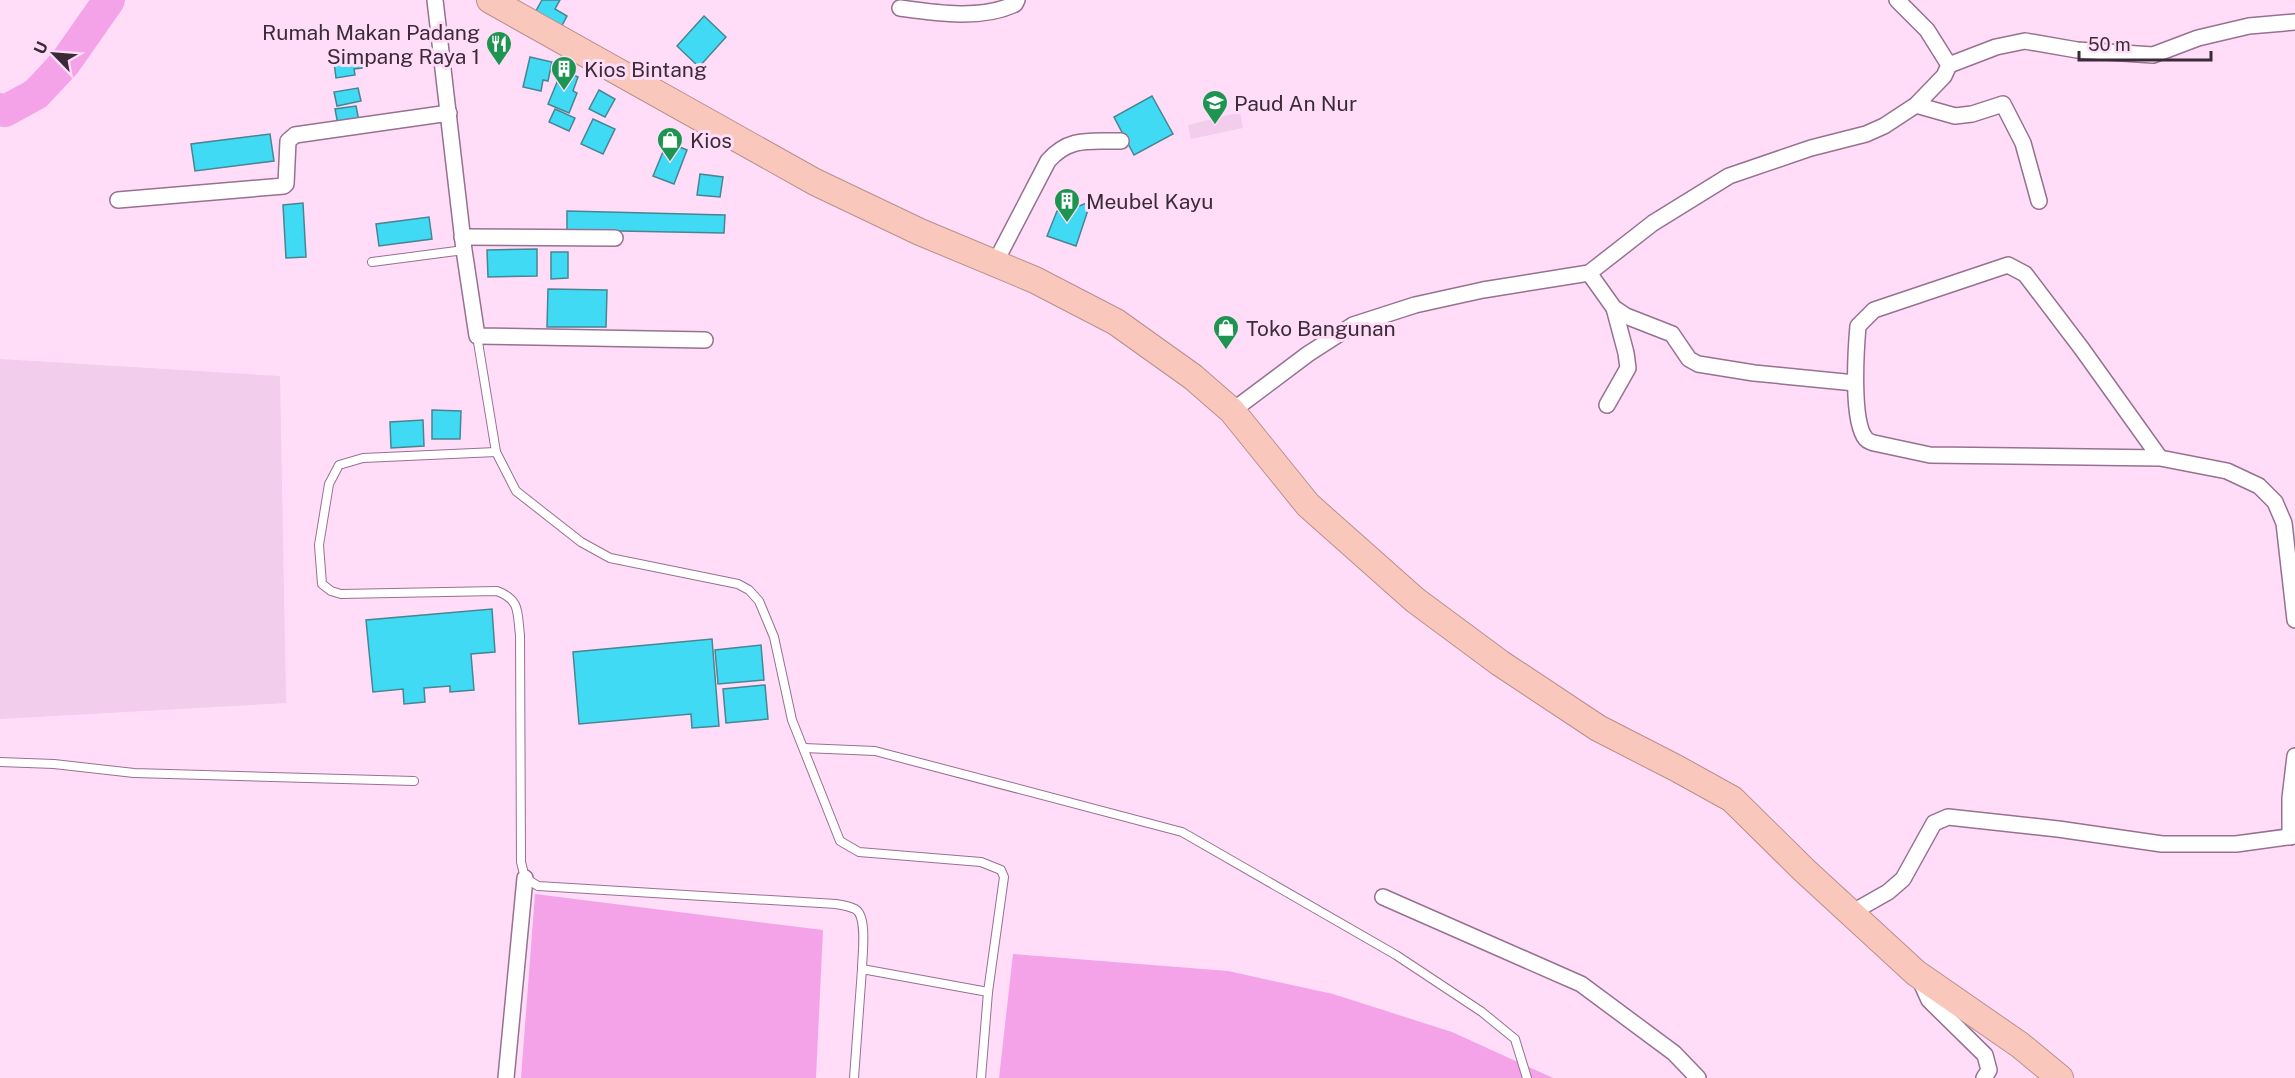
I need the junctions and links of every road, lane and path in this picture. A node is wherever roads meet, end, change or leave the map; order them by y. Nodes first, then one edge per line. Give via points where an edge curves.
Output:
1 (435, 0) edge
2 (490, 0) edge
3 (1017, 0) edge
4 (1897, 0) edge
5 (900, 8) dead end
6 (2295, 22) edge
7 (1949, 65) junction
8 (1916, 105) junction
9 (449, 113) junction
10 (1121, 141) dead end
11 (118, 200) dead end
12 (2039, 201) dead end
13 (615, 238) dead end
14 (463, 243) junction
15 (372, 262) dead end
16 (995, 263) junction
17 (1589, 273) junction
18 (1614, 308) junction
19 (477, 336) junction
20 (705, 340) dead end
21 (1855, 383) junction
22 (1607, 405) dead end
23 (1232, 411) junction
24 (496, 452) junction
25 (2160, 458) junction
26 (2295, 613) edge
27 (804, 748) junction
28 (2295, 756) edge
29 (0, 762) edge
30 (414, 781) dead end
31 (2293, 837) edge
32 (525, 878) junction
33 (1383, 897) dead end
34 (1851, 913) junction
35 (862, 969) junction
36 (1916, 973) junction
37 (988, 992) junction
38 (506, 1078) edge
39 (854, 1078) edge
40 (981, 1078) edge
41 (1527, 1078) edge
42 (1697, 1078) edge
43 (1984, 1078) edge
44 (2060, 1078) edge

1 - 9 street
2 - 16 highway via 815,182
3 - 5 street via 1005,9 970,13
4 - 7 street via 1927,30
6 - 7 street via 2249,26 2198,38 2153,56 2025,41 1996,47
7 - 8 street via 1944,76
8 - 12 street via 1955,116 2003,104 2024,143
8 - 17 street via 1866,134 1729,176 1653,223
9 - 11 street via 295,135 288,141 284,186
9 - 14 street
10 - 16 street via 1075,142 1059,149 1048,161
13 - 14 street
14 - 15 lane
14 - 19 street
16 - 23 highway via 1116,321
17 - 18 street
17 - 23 street via 1471,292 1353,325
18 - 21 street via 1672,334 1689,359 1698,364
18 - 22 street via 1628,368
19 - 20 street
19 - 24 lane
21 - 25 street via 1861,429 1866,440 1874,443 1930,455
21 - 25 street via 1858,326 1874,310 2008,265 2025,274
23 - 34 highway via 1308,505 1415,600 1598,728 1732,799
24 - 27 lane via 516,491 581,542 610,558 738,584 749,590 759,601 774,637 792,720
24 - 32 lane via 363,458 339,465 329,483 319,545 322,584 331,591 497,591 510,596 516,605 520,635 521,862
25 - 26 street via 2227,471 2259,486 2275,502 2284,523
27 - 37 lane via 840,841 859,852 981,862 1001,870 1004,877
27 - 41 lane via 875,751 1182,832 1396,955 1482,1012 1515,1039
28 - 31 street via 2290,798
29 - 30 lane via 134,773
31 - 34 street via 2236,844 2162,844 1948,817 1934,822 1903,879
32 - 35 lane via 538,886 854,908 863,920
32 - 38 street
33 - 42 street via 1581,984 1674,1053
34 - 36 highway
35 - 37 lane
35 - 39 lane
36 - 43 street via 1929,1000 1985,1055 1989,1070
36 - 44 highway via 2020,1045
37 - 40 lane

